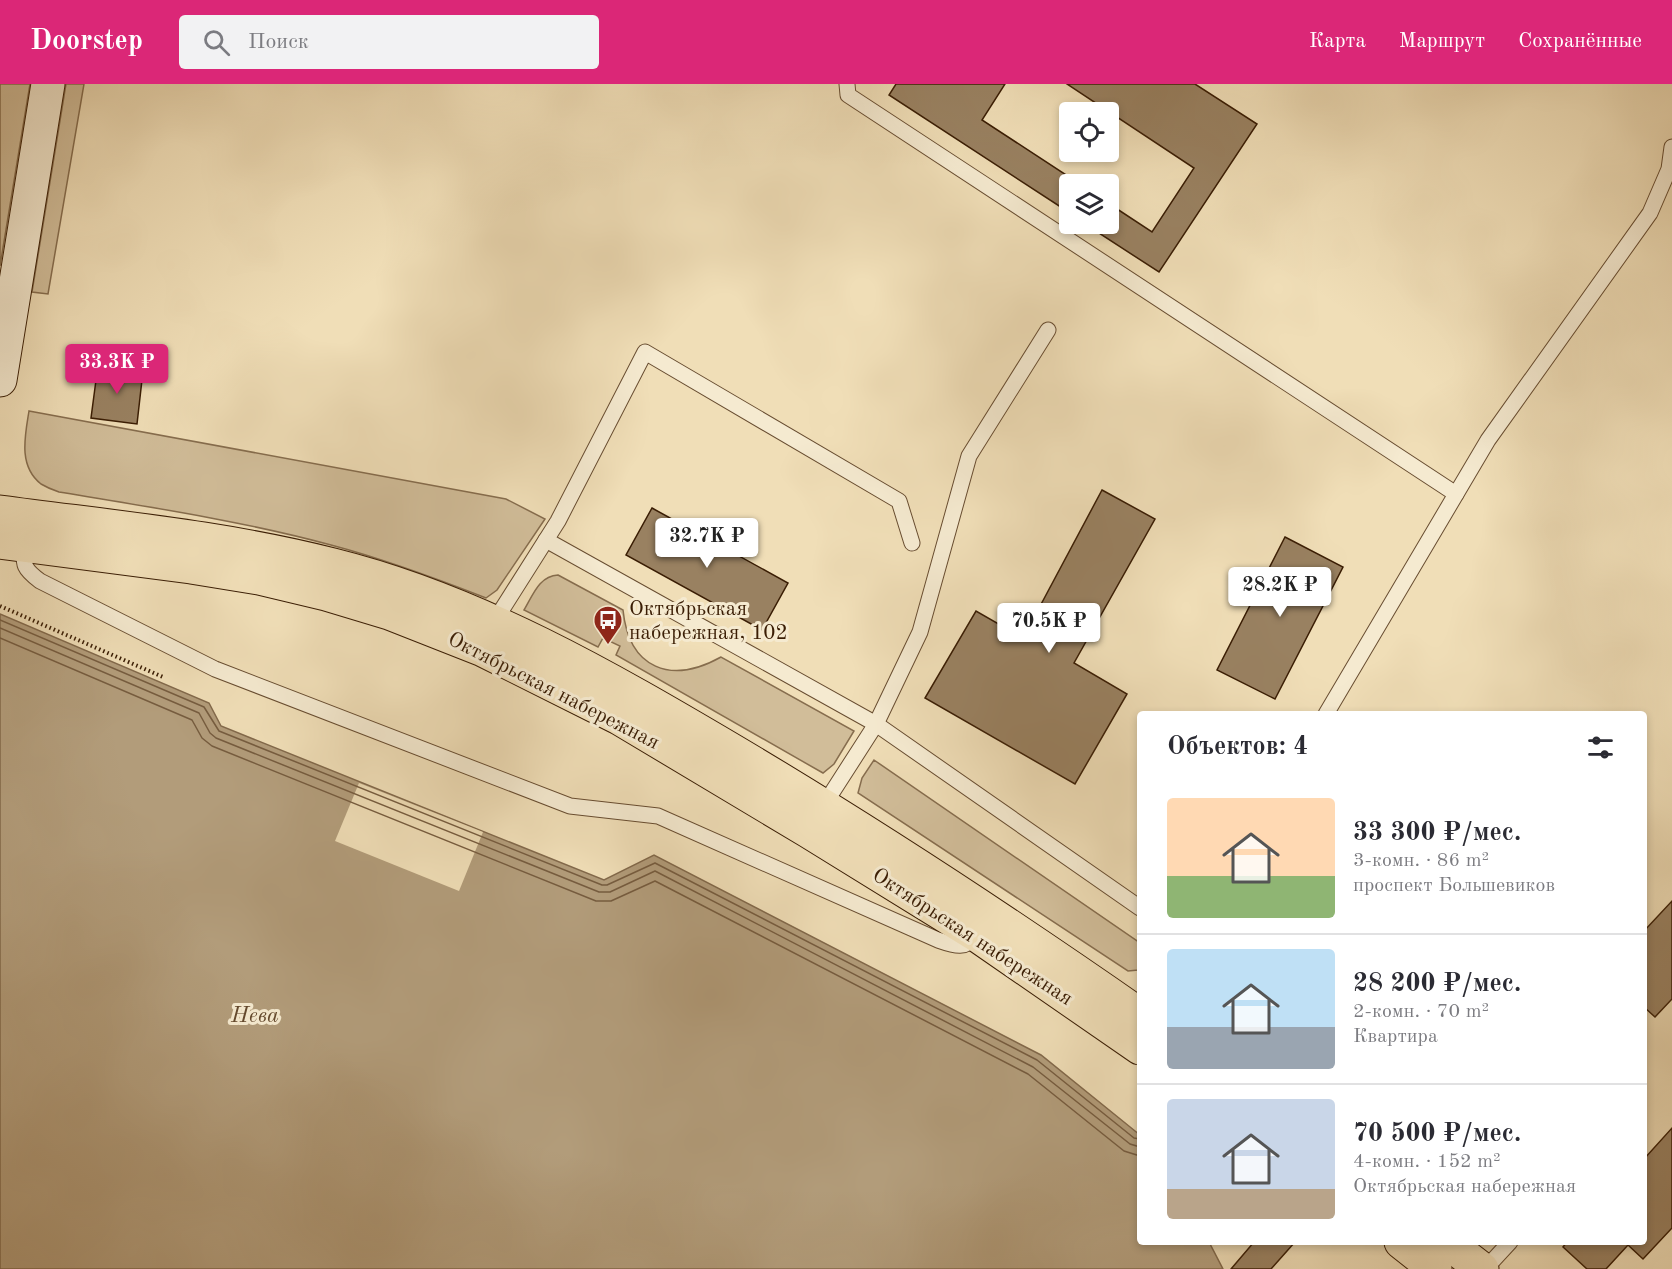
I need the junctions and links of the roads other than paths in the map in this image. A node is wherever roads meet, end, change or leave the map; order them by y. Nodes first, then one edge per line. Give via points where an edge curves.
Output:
1 (48, 84) edge
2 (847, 84) edge
3 (1672, 147) edge
4 (1048, 330) dead end
5 (0, 380) edge
6 (1456, 494) junction
7 (0, 512) edge
8 (546, 540) junction
9 (912, 543) dead end
10 (12, 544) edge
11 (494, 622) junction
12 (1328, 711) edge
13 (876, 724) junction
14 (824, 805) junction
15 (1137, 906) edge
16 (983, 924) junction
17 (1137, 1008) edge
18 (1137, 1046) edge
19 (1405, 1245) edge
20 (1451, 1245) edge
21 (1507, 1245) edge
22 (1435, 1269) edge
23 (1483, 1269) edge

1 - 5 main road
2 - 6 lane via 848,95
3 - 6 lane via 1669,169 1650,213 1488,440
4 - 13 lane via 969,456 920,632
6 - 12 lane
7 - 11 main road, Октябрьская набережная via 206,540 323,562 397,584
8 - 9 lane via 645,352 899,501
8 - 11 lane
8 - 13 lane
10 - 16 main road, Октябрьская набережная via 259,578 389,613 483,650 619,717
10 - 16 lane via 28,572 40,581 215,669 570,806 658,816 955,946 970,944
11 - 14 main road, Октябрьская набережная via 588,667
13 - 14 lane
13 - 15 lane
14 - 16 main road, Октябрьская набережная
16 - 17 main road, Октябрьская набережная
16 - 18 main road, Октябрьская набережная
19 - 22 main road
20 - 23 main road
21 - 23 lane

